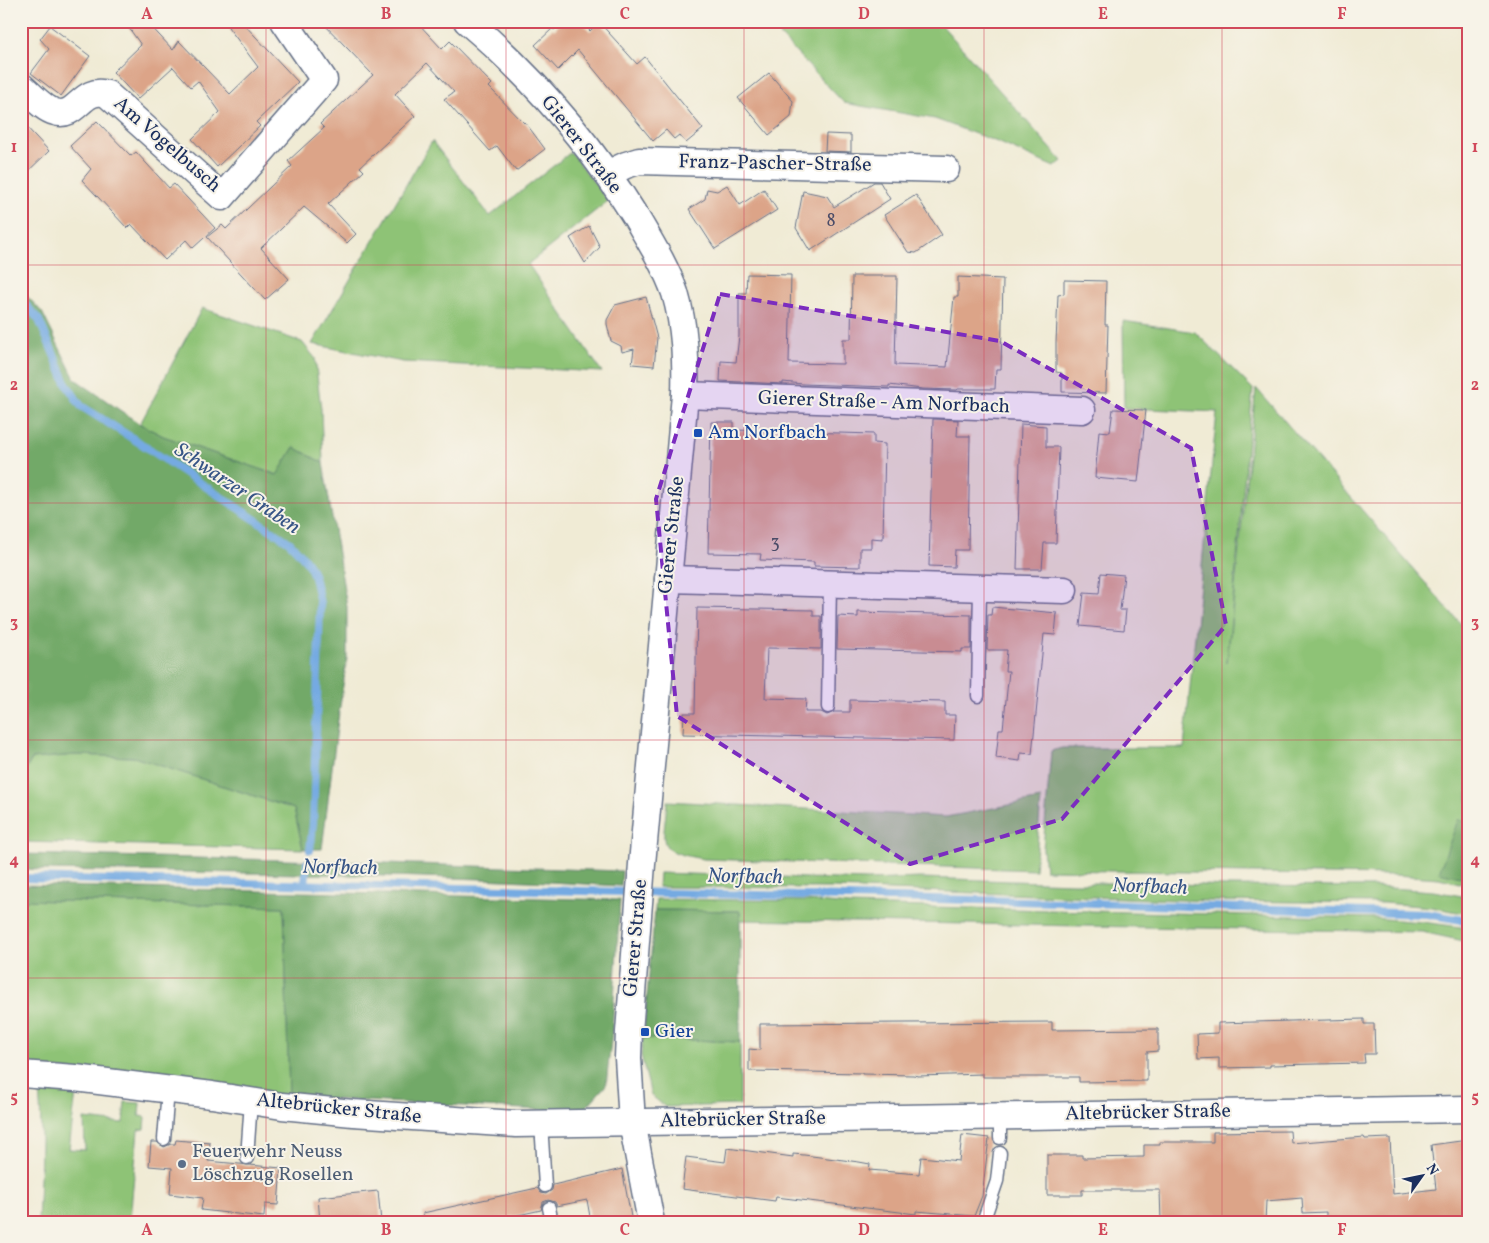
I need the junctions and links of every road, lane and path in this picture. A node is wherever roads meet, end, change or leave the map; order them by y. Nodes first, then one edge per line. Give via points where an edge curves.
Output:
1 (284, 21) edge
2 (467, 21) edge
3 (21, 86) edge
4 (946, 169) dead end
5 (606, 174) junction
6 (685, 394) junction
7 (1082, 410) dead end
8 (668, 579) junction
9 (830, 584) junction
10 (980, 588) junction
11 (1064, 590) dead end
12 (978, 696) dead end
13 (828, 707) dead end
14 (21, 1074) edge
15 (168, 1090) junction
16 (251, 1101) junction
17 (1468, 1109) edge
18 (632, 1122) junction
19 (541, 1123) junction
20 (164, 1139) dead end
21 (1000, 1153) dead end
22 (247, 1158) dead end
23 (545, 1186) dead end
24 (549, 1208) dead end
25 (552, 1222) edge
26 (651, 1222) edge
27 (983, 1222) edge

1 - 3 street, Am Vogelbusch via 324,80 222,197 108,94 92,93 70,111 59,113 49,109
2 - 5 street, Gierer Straße via 538,90
4 - 5 street, Franz-Pascher-Straße via 639,161
5 - 6 street, Gierer Straße via 657,254 674,292 684,332
6 - 7 street, Gierer Straße - Am Norfbach
6 - 8 street, Gierer Straße
8 - 9 street
8 - 18 street, Gierer Straße via 628,1058
9 - 10 street
9 - 13 lane
10 - 11 street
10 - 12 lane
14 - 15 street, Altebrücker Straße
15 - 16 street, Altebrücker Straße
15 - 20 lane
16 - 19 street, Altebrücker Straße via 353,1113
16 - 22 lane
17 - 18 street, Altebrücker Straße via 1000,1126
18 - 19 street, Altebrücker Straße
18 - 26 street, Gierer Straße
19 - 23 lane
21 - 27 lane via 997,1181
24 - 25 lane

